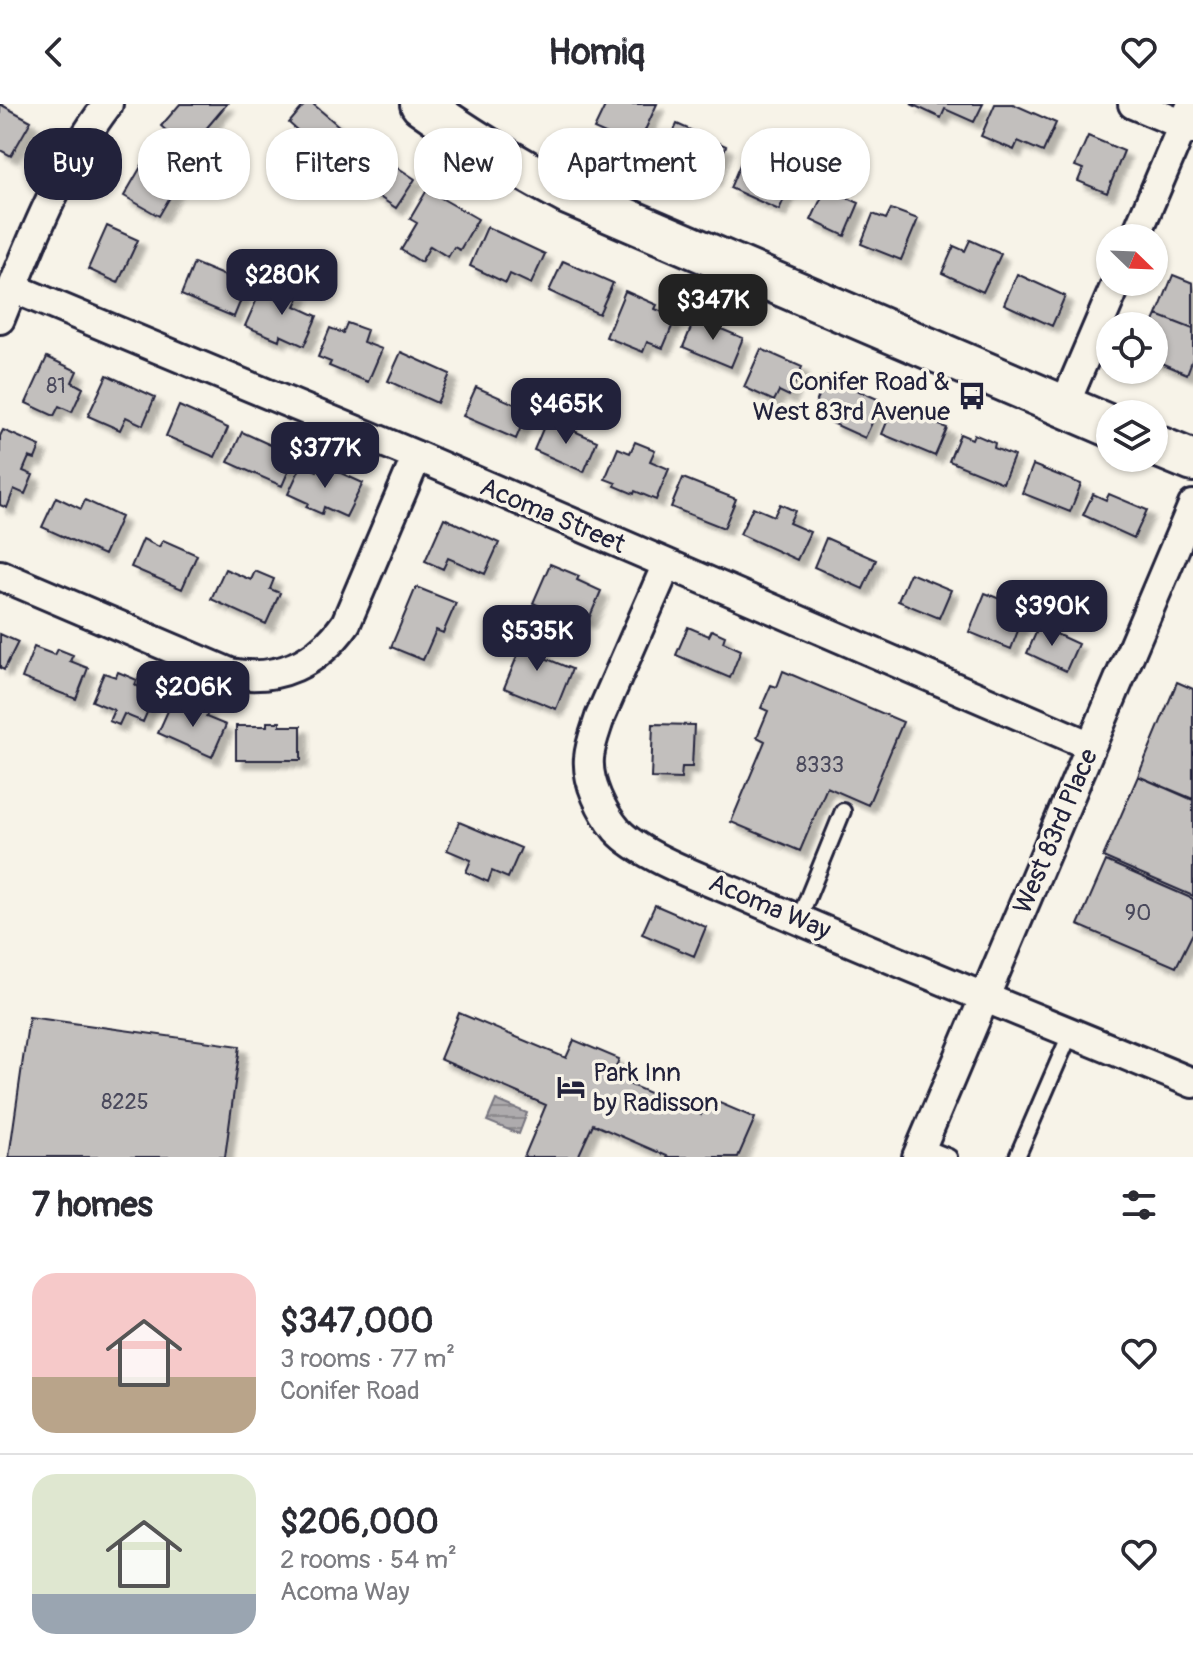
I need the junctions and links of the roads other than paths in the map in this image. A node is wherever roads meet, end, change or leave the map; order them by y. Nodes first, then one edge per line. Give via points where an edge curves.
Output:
1 (108, 104) edge
2 (421, 104) edge
3 (1133, 104) edge
4 (1190, 120) edge
5 (1142, 224) edge
6 (13, 288) junction
7 (1111, 296) edge
8 (0, 319) edge
9 (1064, 406) junction
10 (1096, 420) edge
11 (1168, 451) edge
12 (417, 456) junction
13 (1193, 461) edge
14 (1193, 505) edge
15 (667, 564) junction
16 (0, 575) edge
17 (1091, 746) junction
18 (843, 811) dead end
19 (799, 919) junction
20 (984, 996) junction
21 (1071, 1032) junction
22 (1193, 1083) edge
23 (919, 1152) edge
24 (949, 1157) edge
25 (1017, 1157) edge

1 - 6 street via 71,159
2 - 9 street via 568,194
3 - 4 street
4 - 5 street
6 - 8 street
6 - 12 street, Acoma Street
7 - 9 street
9 - 10 street
11 - 13 street
12 - 15 street, Acoma Street
12 - 16 street via 346,623 321,652 277,673 230,673
14 - 17 street, West 83rd Place
15 - 17 street, Acoma Street
15 - 19 street, Acoma Way via 593,739 590,773 601,807 618,831 658,858
17 - 20 street, West 83rd Place
18 - 19 lane
19 - 20 street, Acoma Way
20 - 21 street, Acoma Way
20 - 23 street, West 83rd Place
21 - 22 street, Acoma Way
21 - 25 lane
23 - 24 lane

